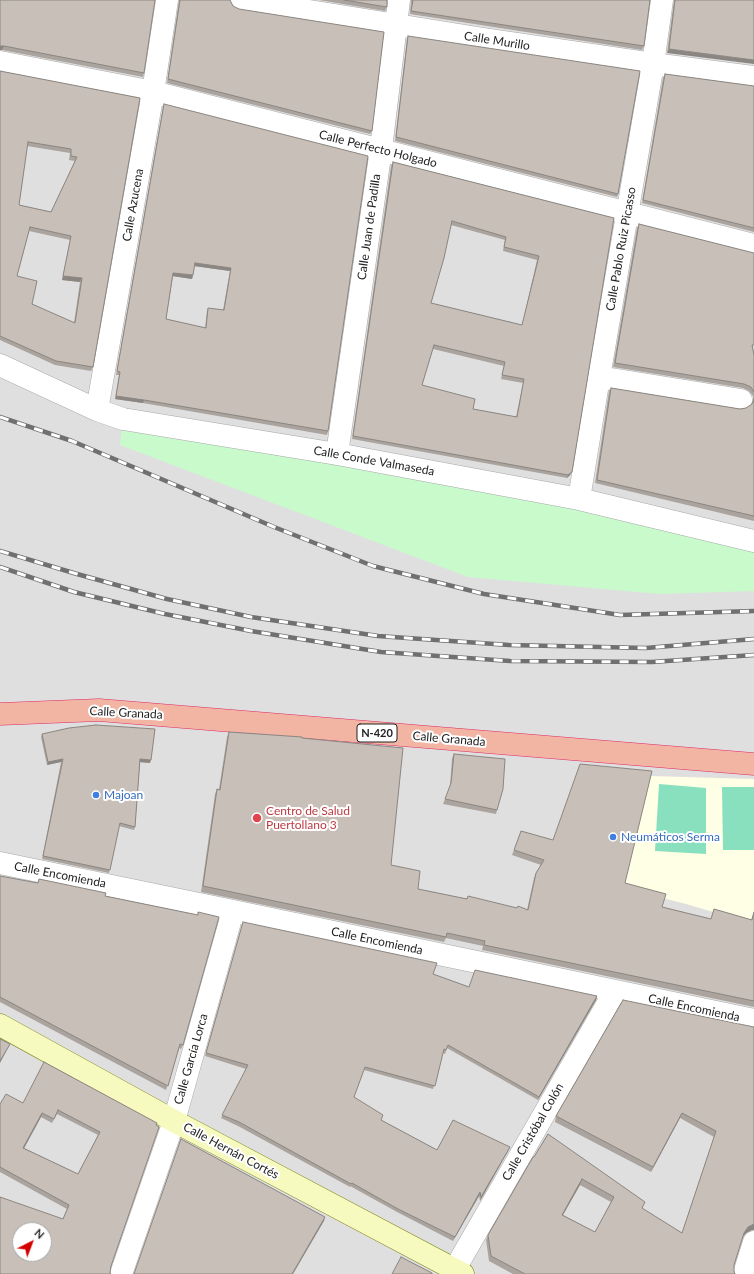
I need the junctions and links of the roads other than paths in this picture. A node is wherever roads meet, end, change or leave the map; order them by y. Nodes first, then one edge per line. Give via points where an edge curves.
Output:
1 (167, 0) edge
2 (240, 0) edge
3 (399, 0) edge
4 (662, 0) edge
5 (396, 24) junction
6 (0, 62) edge
7 (653, 64) junction
8 (754, 77) edge
9 (153, 92) junction
10 (380, 149) junction
11 (627, 212) junction
12 (754, 245) edge
13 (0, 365) edge
14 (599, 377) junction
15 (741, 400) dead end
16 (96, 410) junction
17 (337, 454) junction
18 (579, 499) junction
19 (754, 541) edge
20 (0, 714) edge
21 (754, 764) edge
22 (0, 863) edge
23 (233, 911) junction
24 (615, 991) junction
25 (754, 1020) edge
26 (0, 1025) edge
27 (174, 1121) junction
28 (754, 1242) edge
29 (457, 1272) edge
30 (121, 1274) edge
31 (744, 1274) edge

1 - 9 street, Calle Azucena
2 - 5 street, Calle Murillo
3 - 5 street, Calle Juan de Padilla
4 - 7 street, Calle Pablo Ruiz Picasso
5 - 7 street, Calle Murillo
5 - 10 street, Calle Juan de Padilla
6 - 9 street, Calle Perfecto Holgado
7 - 8 street, Calle Murillo
7 - 11 street, Calle Pablo Ruiz Picasso
9 - 10 street, Calle Perfecto Holgado
9 - 16 street, Calle Azucena
10 - 11 street, Calle Perfecto Holgado
10 - 17 street, Calle Juan de Padilla
11 - 12 street, Calle Perfecto Holgado
11 - 14 street, Calle Pablo Ruiz Picasso
13 - 16 street, Calle Conde Valmaseda
14 - 15 street
14 - 18 street, Calle Pablo Ruiz Picasso
16 - 17 street, Calle Conde Valmaseda via 123,419
17 - 18 street, Calle Conde Valmaseda
18 - 19 street, Calle Conde Valmaseda
20 - 21 highway, Calle Granada / N-420 via 99,710
22 - 23 street, Calle Encomienda
23 - 24 street, Calle Encomienda
23 - 27 street, Calle García Lorca
24 - 25 street, Calle Encomienda
24 - 29 street, Calle Cristóbal Colón
26 - 27 main road, Calle Hernán Cortés
27 - 29 main road, Calle Hernán Cortés
27 - 30 street, Calle García Lorca
28 - 31 street

